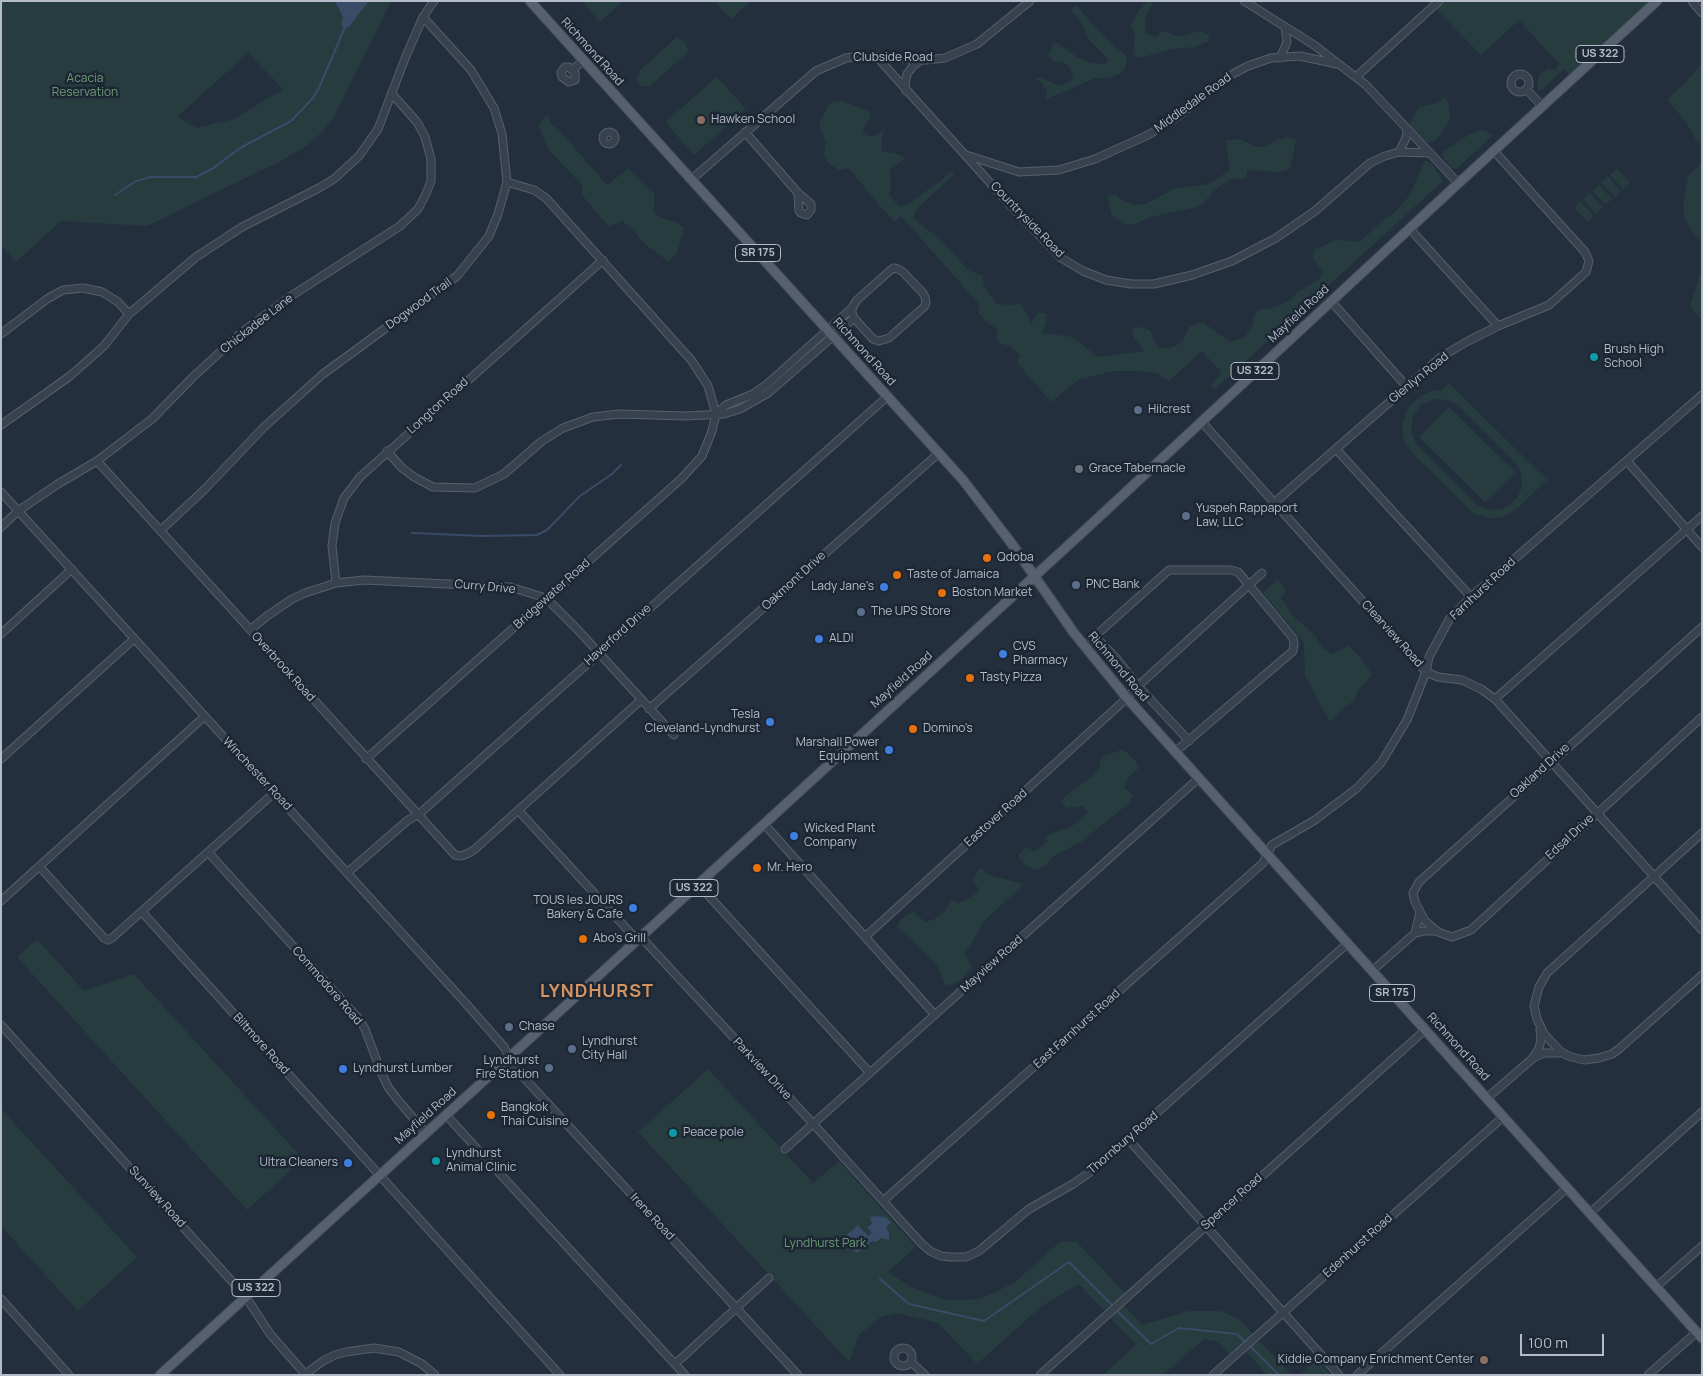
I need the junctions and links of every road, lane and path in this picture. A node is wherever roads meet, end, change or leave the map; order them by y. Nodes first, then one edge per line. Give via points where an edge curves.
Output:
1 (434, 1) edge
2 (530, 1) edge
3 (1030, 1) edge
4 (1244, 1) edge
5 (1438, 1) edge
6 (1657, 1) edge
7 (1692, 1) edge
8 (1702, 12) edge
9 (423, 17) junction
10 (1285, 26) junction
11 (876, 56) junction
12 (1280, 58) junction
13 (921, 60) junction
14 (583, 61) junction
15 (1337, 64) junction
16 (572, 70) dead end
17 (1356, 77) junction
18 (1526, 89) dead end
19 (906, 91) junction
20 (392, 94) junction
21 (1543, 107) junction
22 (1407, 129) junction
23 (745, 132) junction
24 (1494, 151) junction
25 (1399, 152) junction
26 (1430, 153) junction
27 (966, 155) junction
28 (691, 180) junction
29 (507, 182) junction
30 (1458, 183) junction
31 (798, 192) dead end
32 (1410, 229) junction
33 (603, 260) junction
34 (1332, 301) junction
35 (852, 308) junction
36 (129, 314) junction
37 (854, 318) junction
38 (1498, 326) junction
39 (830, 333) junction
40 (1, 334) edge
41 (1407, 387) junction
42 (1702, 395) edge
43 (888, 396) junction
44 (716, 414) junction
45 (1201, 422) junction
46 (1, 425) edge
47 (1336, 449) junction
48 (387, 451) junction
49 (939, 452) junction
50 (97, 461) junction
51 (1627, 461) junction
52 (1, 492) edge
53 (1274, 504) junction
54 (18, 511) junction
55 (1702, 516) edge
56 (1, 527) edge
57 (1686, 530) junction
58 (160, 531) junction
59 (1702, 547) edge
60 (72, 570) junction
61 (1262, 573) dead end
62 (1034, 576) junction
63 (336, 582) junction
64 (1249, 585) junction
65 (1472, 597) junction
66 (546, 598) junction
67 (1702, 626) edge
68 (250, 630) junction
69 (1, 634) edge
70 (1095, 636) junction
71 (134, 639) junction
72 (1084, 646) junction
73 (598, 652) junction
74 (1426, 672) junction
75 (1138, 686) junction
76 (1128, 698) junction
77 (1495, 699) junction
78 (641, 700) junction
79 (650, 709) junction
80 (204, 717) junction
81 (1702, 717) edge
82 (674, 734) dead end
83 (1189, 741) junction
84 (1175, 752) junction
85 (1, 759) edge
86 (366, 759) junction
87 (1551, 762) junction
88 (1199, 778) junction
89 (274, 792) junction
90 (518, 810) junction
91 (1597, 813) junction
92 (418, 815) junction
93 (764, 824) junction
94 (1702, 833) edge
95 (208, 852) junction
96 (1267, 854) junction
97 (39, 866) junction
98 (347, 873) junction
99 (1654, 876) junction
100 (698, 884) junction
101 (1, 900) edge
102 (142, 912) junction
103 (1420, 912) junction
104 (1435, 929) junction
105 (1702, 930) edge
106 (1415, 933) junction
107 (865, 937) junction
108 (639, 939) junction
109 (1348, 943) junction
110 (1372, 971) junction
111 (1702, 974) edge
112 (935, 1015) junction
113 (1, 1025) edge
114 (1540, 1027) junction
115 (1425, 1030) junction
116 (1566, 1054) junction
117 (509, 1058) junction
118 (1532, 1059) junction
119 (870, 1073) junction
120 (1487, 1098) junction
121 (1702, 1112) edge
122 (446, 1115) junction
123 (1503, 1117) junction
124 (813, 1124) junction
125 (426, 1133) junction
126 (1128, 1139) junction
127 (785, 1149) dead end
128 (379, 1176) junction
129 (1567, 1188) junction
130 (883, 1201) junction
131 (1590, 1214) junction
132 (1206, 1226) junction
133 (1702, 1246) edge
134 (769, 1278) dead end
135 (1656, 1287) junction
136 (246, 1297) junction
137 (1, 1299) edge
138 (736, 1308) junction
139 (1283, 1312) junction
140 (1699, 1335) edge
141 (911, 1362) dead end
142 (675, 1364) junction
143 (305, 1374) edge
144 (69, 1375) edge
145 (160, 1375) edge
146 (435, 1375) edge
147 (560, 1375) edge
148 (685, 1375) edge
149 (798, 1375) edge
150 (925, 1375) edge
151 (1040, 1375) edge
152 (1213, 1375) edge
153 (1338, 1375) edge
154 (1357, 1375) edge
155 (1648, 1375) edge

1 - 9 street
2 - 14 main road, Richmond Road / SR 175
3 - 13 street, Clubside Road via 977,44 945,58
4 - 10 street
5 - 17 street
6 - 21 main road, Mayfield Road / US 322
7 - 8 street
9 - 20 street
9 - 29 street, Dogwood Trail via 471,70 494,108 502,134
10 - 12 street via 1287,42
10 - 15 street
11 - 13 street, Clubside Road
11 - 19 street, Countryside Road
11 - 23 street, Clubside Road via 846,58 816,71
12 - 15 street, Middledale Road via 1300,56
12 - 27 street, Middledale Road via 1248,66 1229,76 1177,117 1148,135 1096,159 1059,170 1019,172
13 - 19 street via 907,74
14 - 16 street
14 - 28 main road, Richmond Road / SR 175
15 - 17 street
17 - 22 street
18 - 21 street
19 - 27 street, Countryside Road
20 - 36 street via 378,129 359,156 334,179 242,227 196,257
20 - 50 street, Chickadee Lane via 417,122 431,159 430,181 418,208 400,226 288,298 241,334 152,420
21 - 24 main road, Mayfield Road / US 322
22 - 25 street
22 - 26 street
23 - 28 street, Clubside Road
23 - 31 street
24 - 30 main road, Mayfield Road / US 322
24 - 38 street, Glenlyn Road via 1588,256 1589,261 1588,269 1581,277 1549,305
25 - 26 street, Countryside Road
25 - 27 street, Countryside Road via 1370,163 1315,211 1276,238 1232,261 1154,284 1106,280 1061,258
26 - 30 street
28 - 39 main road, Richmond Road / SR 175
29 - 33 street via 534,190 546,198
29 - 58 street, Dogwood Trail via 489,236 458,276 324,374
30 - 32 main road, Mayfield Road / US 322
32 - 34 main road, Mayfield Road / US 322
32 - 38 street
33 - 44 street via 696,367 708,386
33 - 48 street, Longton Road
34 - 41 street
34 - 45 main road, Mayfield Road / US 322
35 - 37 street
35 - 37 street via 895,268 903,272 926,300 924,307 882,341 873,339
35 - 39 street
36 - 40 street via 102,292 83,288 63,290
36 - 46 street via 104,346 70,376
37 - 39 street
38 - 41 street, Glenlyn Road via 1441,358
39 - 43 main road, Richmond Road / SR 175
39 - 44 street via 766,385 742,400 726,405
41 - 47 street, Glenlyn Road
42 - 51 street, Farnhurst Road
43 - 49 main road, Richmond Road / SR 175
43 - 73 street, Haverford Drive
44 - 48 street via 593,417 563,428 542,441 504,474 475,488 433,486 402,468
44 - 66 street, Bridgewater Road via 706,447 692,468
45 - 53 street, Clearview Road
45 - 62 main road, Mayfield Road / US 322
47 - 53 street, Glenlyn Road
47 - 65 street
48 - 63 street, Longton Road via 344,498 335,523 332,546
49 - 62 main road, Richmond Road / SR 175
49 - 79 street, Oakmont Drive
50 - 54 street, Chickadee Lane
50 - 58 street, Overbrook Road
51 - 57 street
51 - 65 street, Farnhurst Road
52 - 54 street, Winchester Road
53 - 74 street, Clearview Road
54 - 56 street, Chickadee Lane
54 - 60 street, Winchester Road
55 - 57 street
57 - 59 street
57 - 77 street
58 - 68 street, Overbrook Road
60 - 69 street
60 - 71 street, Winchester Road
61 - 64 street, Eastover Road
62 - 72 main road, Richmond Road / SR 175
62 - 93 main road, Mayfield Road / US 322
63 - 66 street, Curry Drive via 374,580 510,587
63 - 68 street, Curry Drive via 287,602
64 - 70 street via 1238,572 1230,570 1169,570
64 - 75 street, Eastover Road
64 - 83 street via 1293,638 1293,651
65 - 74 street, Farnhurst Road via 1450,618 1429,657
66 - 73 street, Curry Drive
66 - 86 street, Bridgewater Road
67 - 87 street, Oakland Drive
68 - 86 street, Overbrook Road
70 - 72 street
70 - 75 street
71 - 80 street, Winchester Road
71 - 85 street
72 - 76 main road, Richmond Road / SR 175
73 - 78 street, Curry Drive
73 - 92 street, Haverford Drive
74 - 77 street, Clearview Road via 1462,680
74 - 96 street, Farnhurst Road via 1406,720 1380,762 1357,788 1334,807 1272,845
75 - 76 street, Eastover Road
75 - 83 street
76 - 84 main road, Richmond Road / SR 175
76 - 107 street, Eastover Road
77 - 87 street, Clearview Road
78 - 79 street, Curry Drive
78 - 90 street
79 - 82 street, Curry Drive
80 - 89 street, Winchester Road
80 - 97 street
81 - 91 street, Edsal Drive
83 - 84 street
84 - 88 main road, Richmond Road / SR 175
86 - 92 street, Overbrook Road
87 - 91 street, Clearview Road
87 - 103 street, Oakland Drive via 1419,882 1413,893
88 - 96 main road, Richmond Road / SR 175
88 - 112 street, Mayview Road
89 - 95 street
89 - 98 street, Winchester Road
90 - 92 street, Overbrook Road via 469,854 462,856 455,855
90 - 108 street, Parkview Drive
91 - 99 street, Clearview Road
91 - 104 street, Edsal Drive via 1471,930 1452,937
92 - 98 street, Haverford Drive
93 - 100 main road, Mayfield Road / US 322
93 - 107 street
94 - 99 street
95 - 102 street
95 - 125 street, Commodore Road via 358,1019 388,1087
96 - 109 main road, Richmond Road / SR 175
96 - 130 street, East Farnhurst Road via 1263,863
97 - 101 street
97 - 102 street via 108,940
98 - 117 street, Winchester Road via 504,1047
99 - 105 street, Clearview Road
99 - 114 street via 1546,974 1534,1006
100 - 108 main road, Mayfield Road / US 322
100 - 119 street
102 - 128 street, Biltmore Road
103 - 104 street, Oakland Drive
103 - 106 street
104 - 106 street, Edsal Drive
106 - 110 street
107 - 112 street
108 - 117 main road, Mayfield Road / US 322
108 - 124 street, Parkview Drive
109 - 110 main road, Richmond Road / SR 175
109 - 126 street, Thornbury Road
110 - 115 main road, Richmond Road / SR 175
111 - 116 street via 1620,1050 1584,1060
112 - 119 street, Mayview Road
113 - 136 street, Sunview Road
114 - 116 street via 1550,1042
114 - 118 street via 1541,1040
115 - 120 main road, Richmond Road / SR 175
115 - 132 street, Spencer Road
116 - 118 street via 1544,1053
117 - 122 main road, Mayfield Road / US 322
117 - 138 street, Irene Road
118 - 120 street
119 - 124 street, Mayview Road
120 - 123 main road, Richmond Road / SR 175
121 - 131 street
122 - 125 main road, Mayfield Road / US 322
122 - 142 street
123 - 129 main road, Richmond Road / SR 175
123 - 139 street, Edenhurst Road
124 - 127 street, Mayview Road
124 - 130 street, Parkview Drive
125 - 128 main road, Mayfield Road / US 322
126 - 130 street, Thornbury Road via 1089,1173 1029,1209 983,1248 966,1257 941,1256 930,1251
126 - 132 street
128 - 136 main road, Mayfield Road / US 322
128 - 147 street, Biltmore Road
129 - 131 main road, Richmond Road / SR 175
129 - 154 street
131 - 135 main road, Richmond Road / SR 175
132 - 139 street
132 - 151 street, Spencer Road
133 - 135 street
134 - 138 street
135 - 140 main road, Richmond Road / SR 175
136 - 143 street, Sunview Road via 270,1334
136 - 145 main road, Mayfield Road / US 322
137 - 144 street
138 - 142 street
138 - 149 street, Irene Road
139 - 152 street, Edenhurst Road
139 - 153 street
140 - 155 street
141 - 150 street
142 - 148 street
143 - 146 street via 334,1356 374,1348 399,1352

